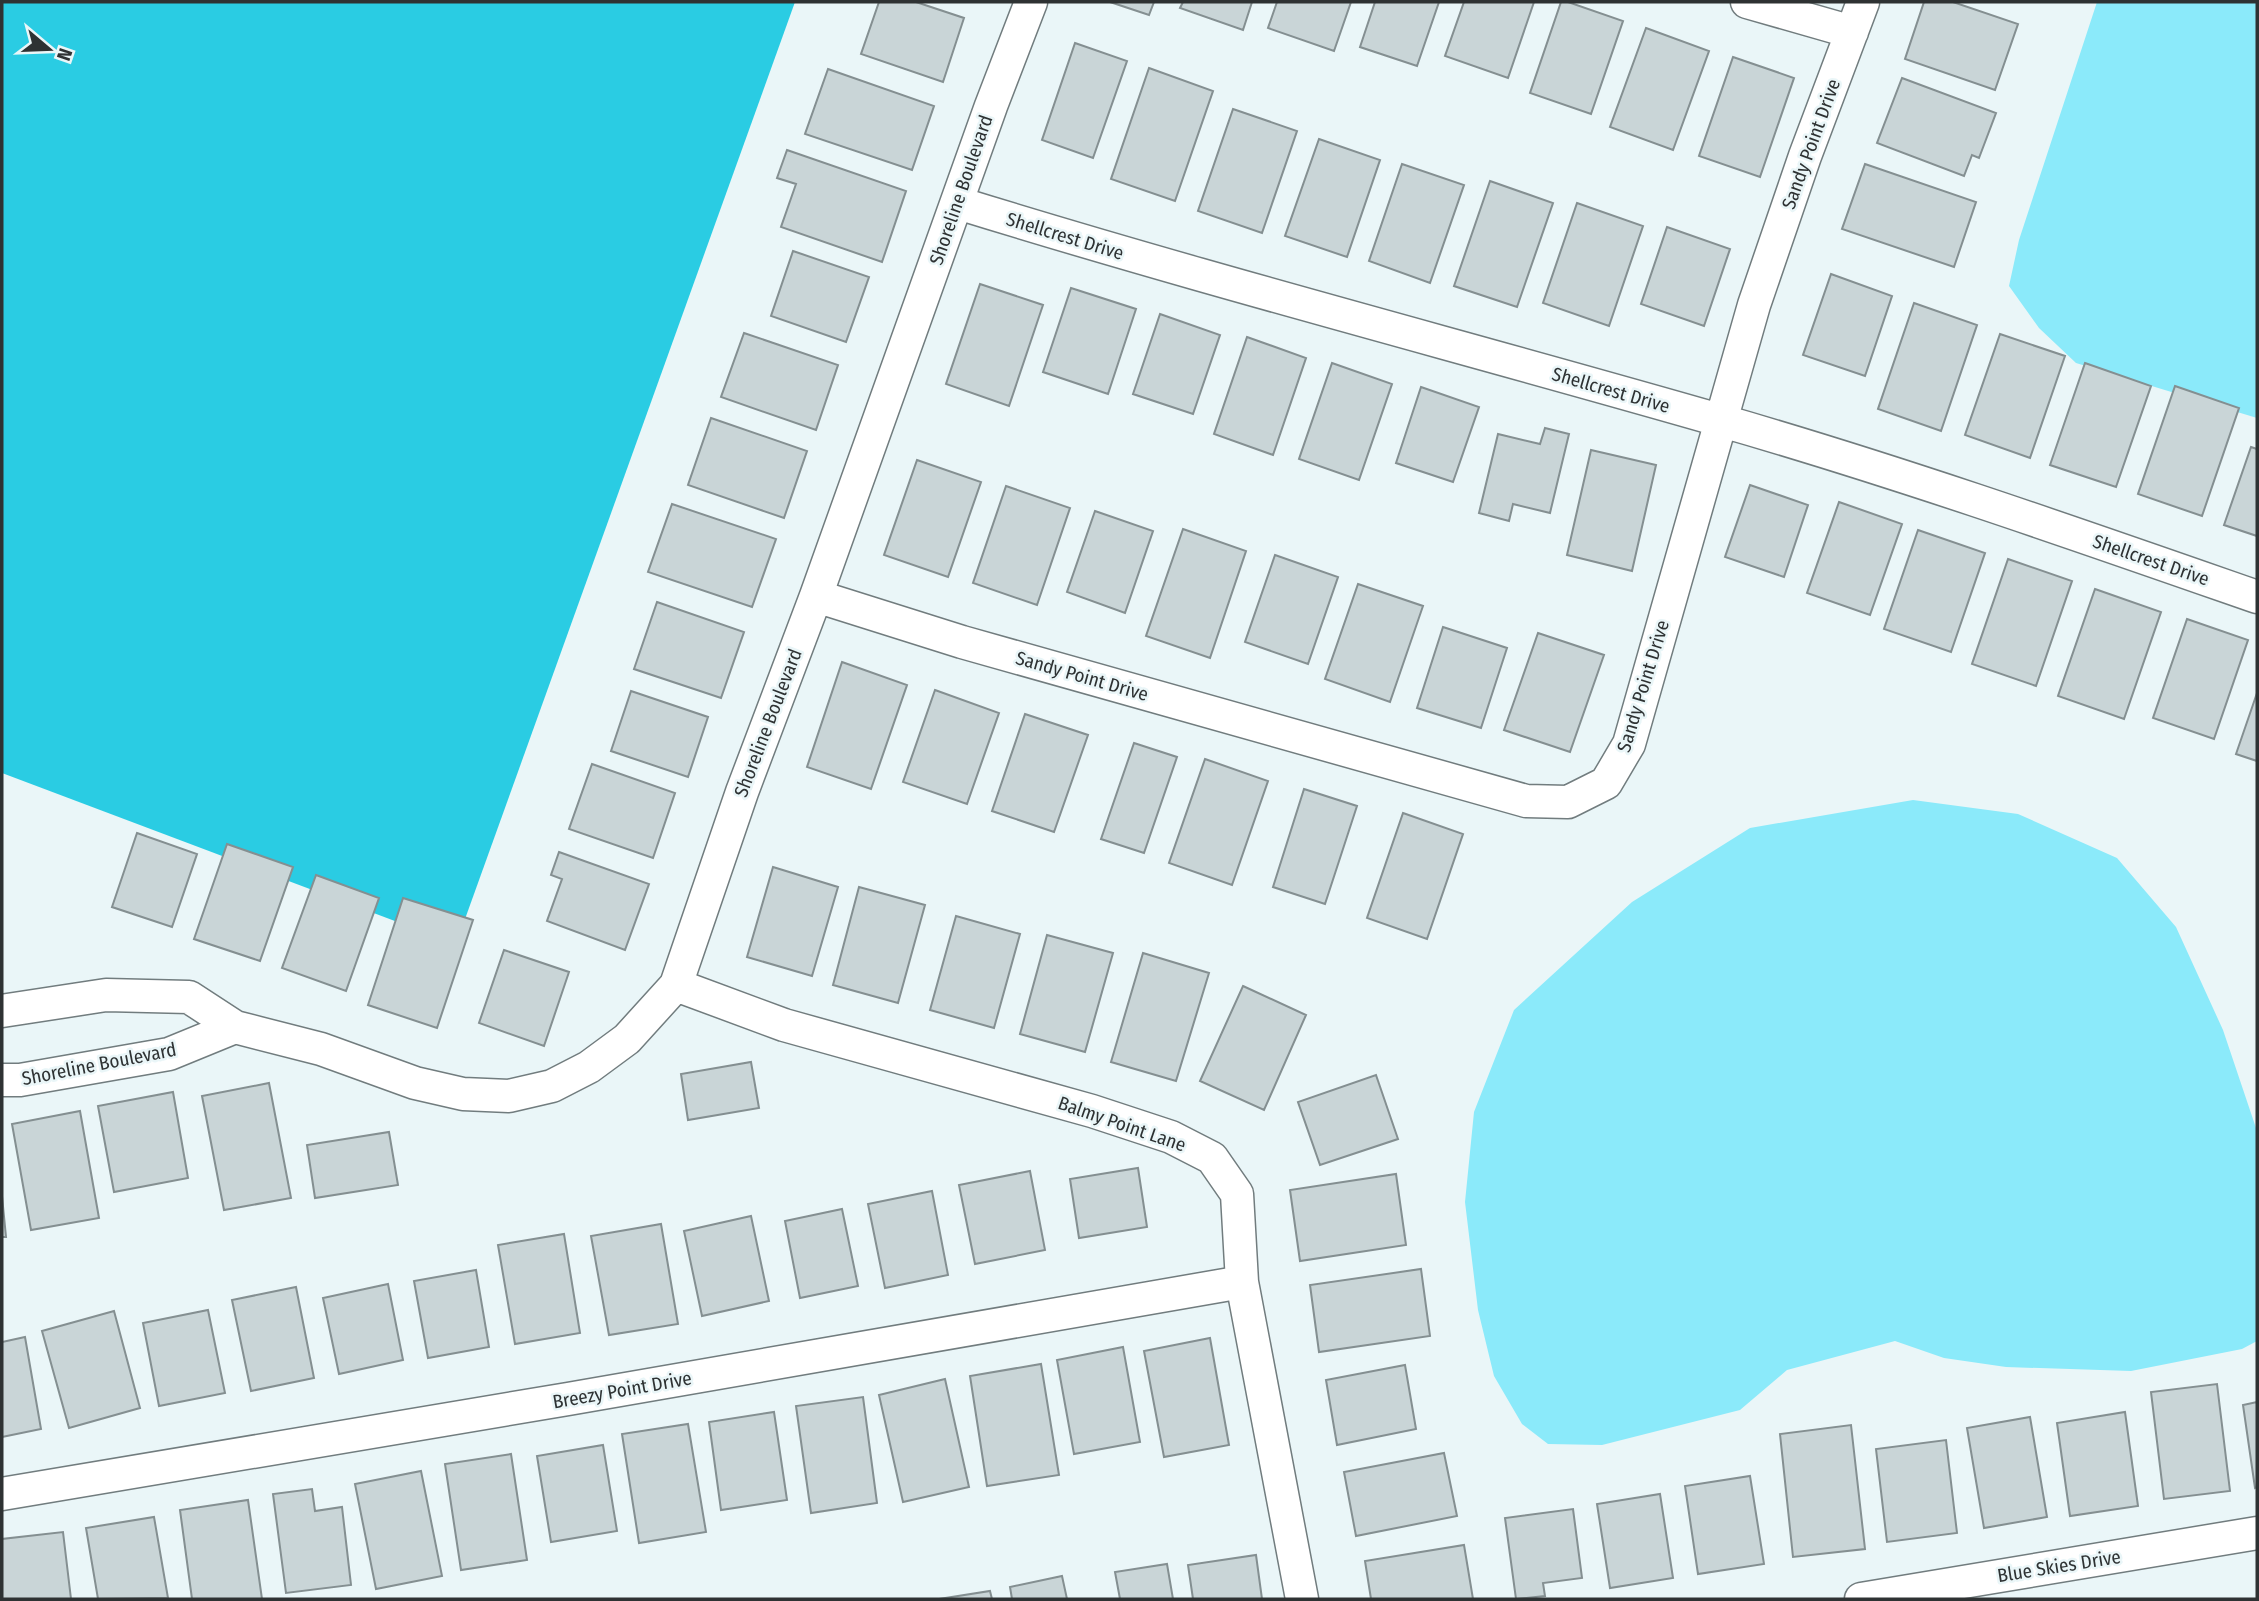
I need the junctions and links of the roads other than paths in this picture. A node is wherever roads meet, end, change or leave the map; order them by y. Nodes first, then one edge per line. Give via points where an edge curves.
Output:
1 (1031, 2) edge
2 (1747, 2) edge
3 (1863, 2) edge
4 (1852, 32) junction
5 (958, 203) junction
6 (1721, 421) junction
7 (816, 596) junction
8 (2257, 597) edge
9 (676, 985) junction
10 (2, 1011) edge
11 (234, 1027) junction
12 (2, 1080) edge
13 (1242, 1282) junction
14 (2, 1494) edge
15 (2257, 1534) edge
16 (1301, 1599) edge
17 (1861, 1599) edge

1 - 5 street, Shoreline Boulevard
2 - 4 street
3 - 4 street, Sandy Point Drive
4 - 6 street, Sandy Point Drive via 1754,305
5 - 6 street, Shellcrest Drive
5 - 7 street, Shoreline Boulevard
6 - 7 street, Sandy Point Drive via 1629,744 1606,783 1568,803 1526,802 975,646
6 - 8 street, Shellcrest Drive via 1910,479
7 - 9 street, Shoreline Boulevard
9 - 11 street, Shoreline Boulevard via 628,1039 589,1067 552,1086 509,1096 463,1094 415,1083 321,1049
9 - 13 street, Balmy Point Lane via 784,1025 1091,1111 1171,1138 1212,1158 1237,1194
10 - 11 street, Shoreline Boulevard via 106,995 189,997
11 - 12 street, Shoreline Boulevard via 169,1054
13 - 14 street, Breezy Point Drive
13 - 16 street, Balmy Point Lane
15 - 17 street, Blue Skies Drive

